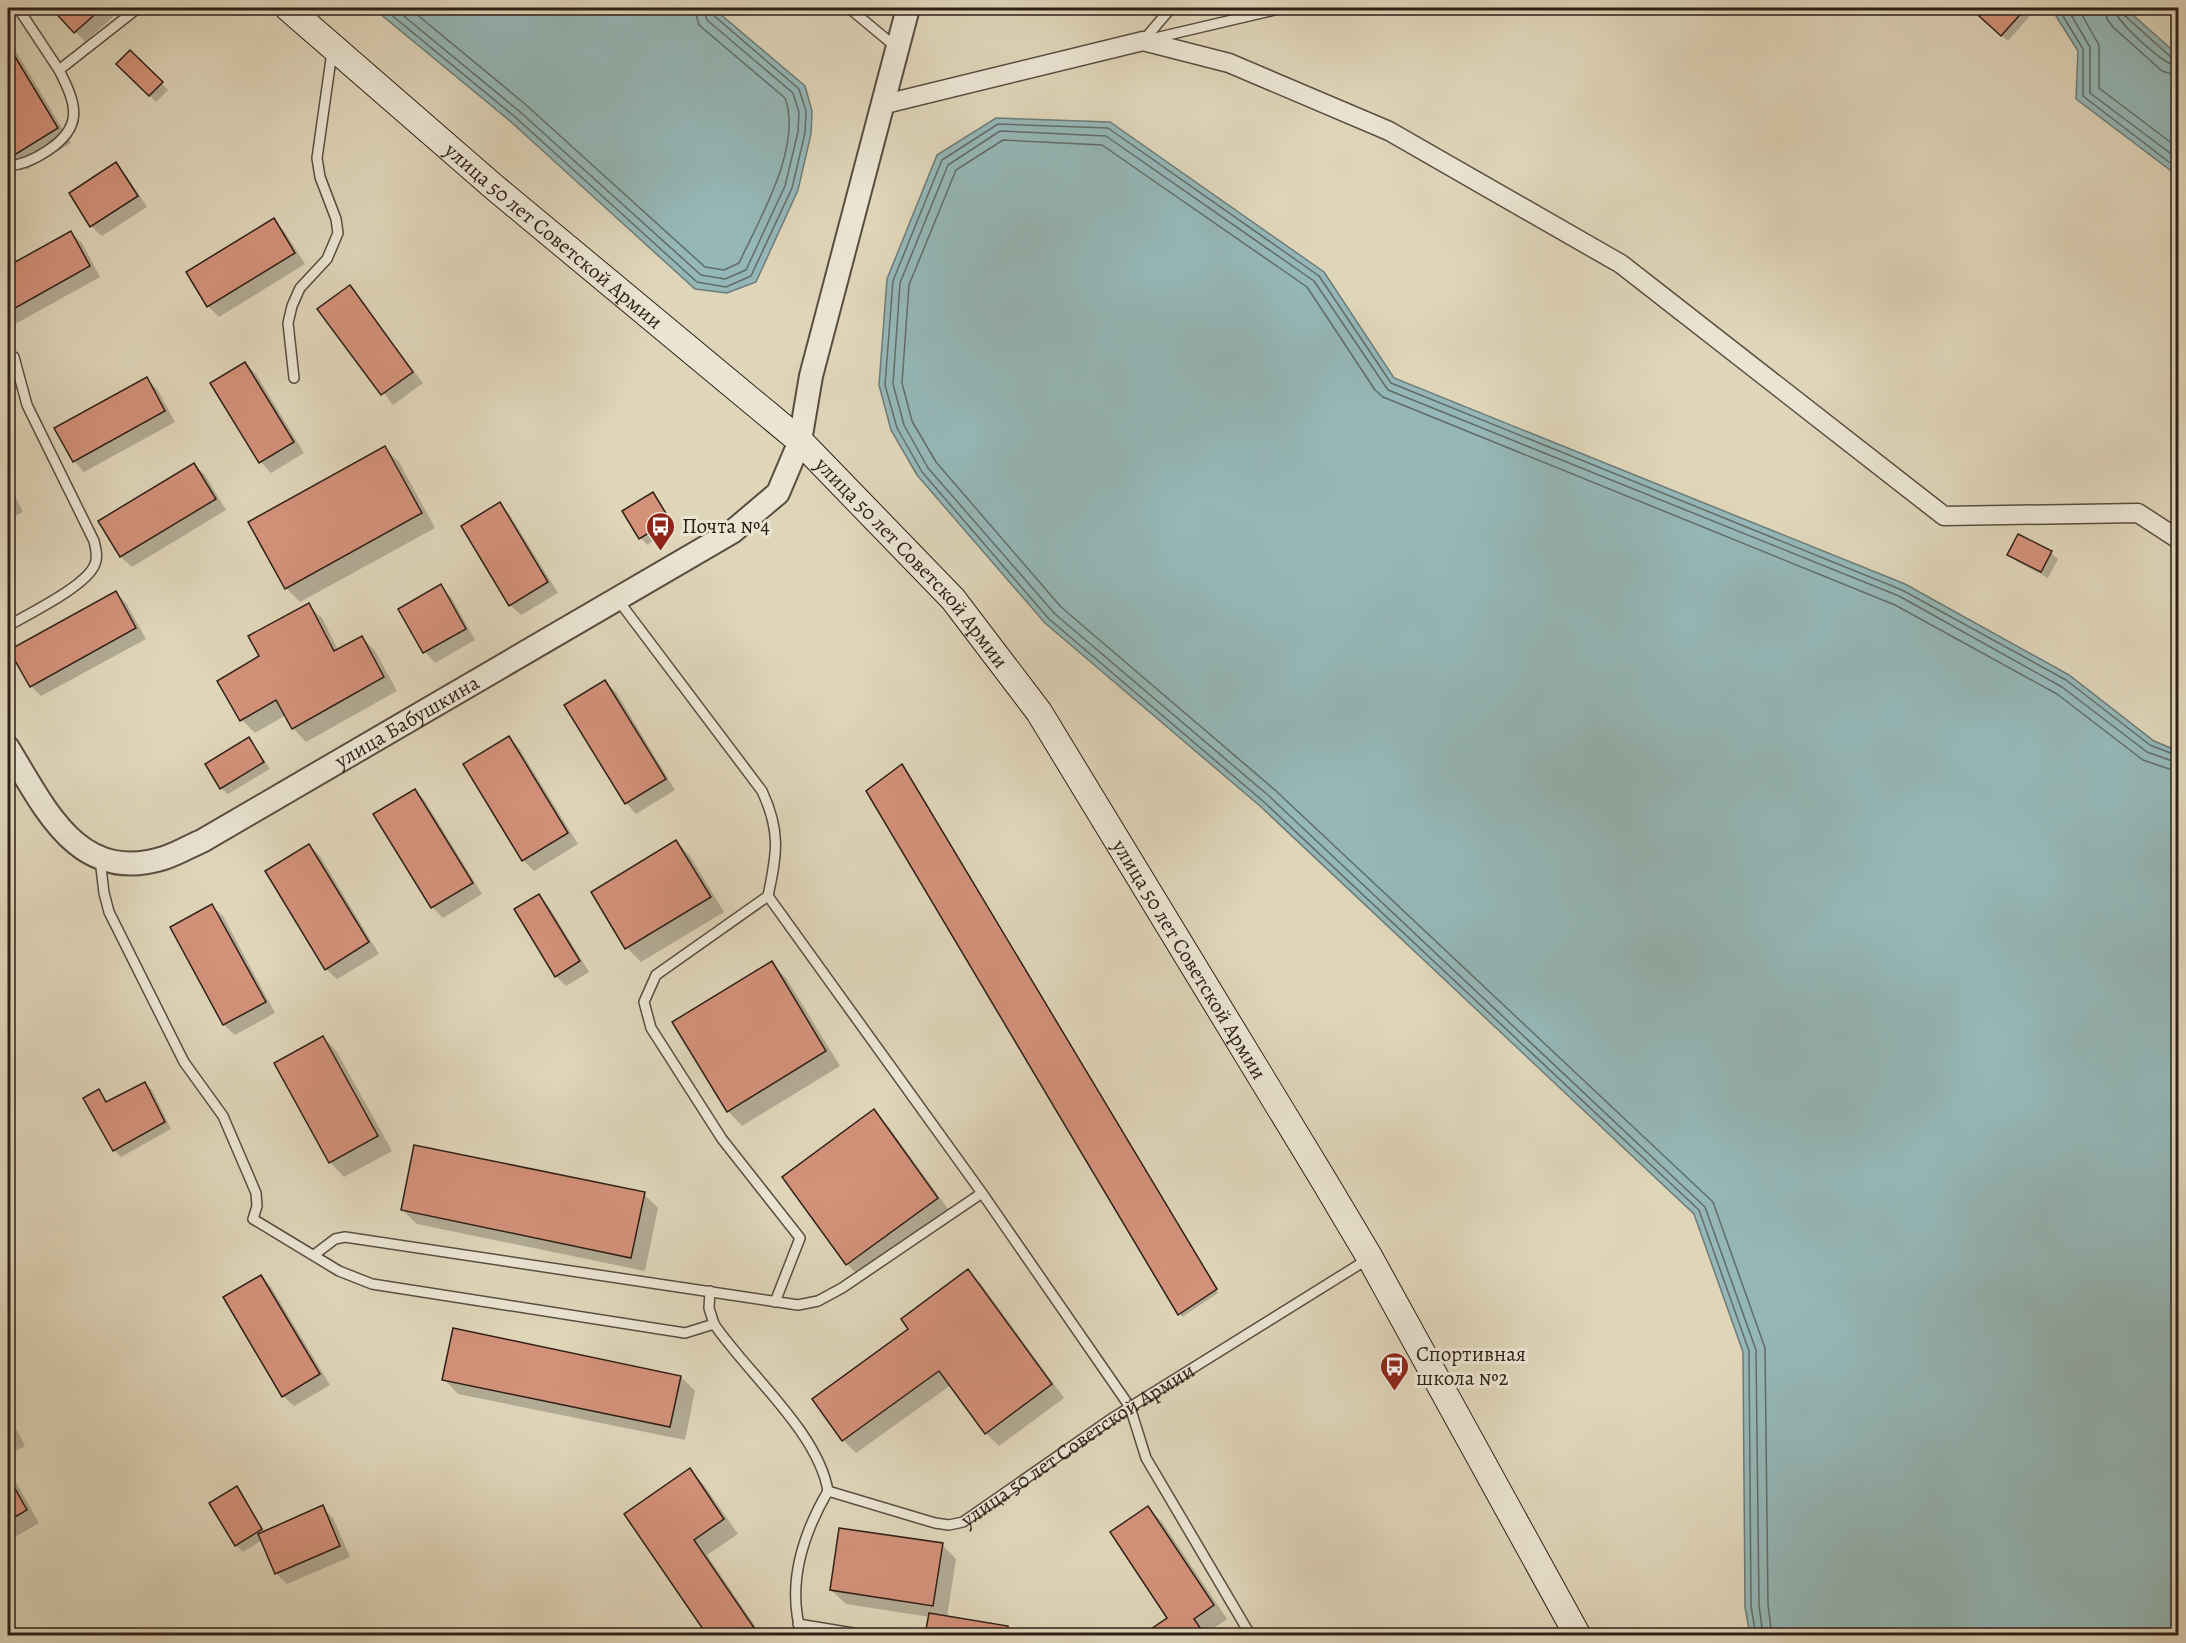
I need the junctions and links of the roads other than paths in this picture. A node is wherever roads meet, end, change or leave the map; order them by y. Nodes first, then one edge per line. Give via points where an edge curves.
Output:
1 (18, 8) edge
2 (138, 8) edge
3 (288, 8) edge
4 (849, 8) edge
5 (908, 8) edge
6 (1172, 8) edge
7 (1283, 8) edge
8 (1143, 40) junction
9 (333, 47) junction
10 (897, 48) junction
11 (60, 70) junction
12 (881, 105) junction
13 (8, 166) edge
14 (14, 357) dead end
15 (294, 378) dead end
16 (800, 441) junction
17 (2178, 539) edge
18 (618, 600) junction
19 (8, 626) edge
20 (8, 748) edge
21 (100, 859) junction
22 (768, 896) junction
23 (982, 1193) junction
24 (314, 1255) junction
25 (1370, 1258) junction
26 (710, 1291) junction
27 (775, 1302) junction
28 (714, 1324) junction
29 (1130, 1407) junction
30 (828, 1491) junction
31 (798, 1624) junction
32 (802, 1635) edge
33 (871, 1635) edge
34 (1251, 1635) edge
35 (1578, 1635) edge

1 - 11 lane
2 - 11 lane
3 - 9 main road, улица 50 лет Советской Армии
4 - 10 lane
5 - 10 street, улица Бабушкина
6 - 8 lane
7 - 8 lane
8 - 12 street
8 - 17 street via 1229,63 1389,131 1621,264 1944,516 2139,513
9 - 15 lane via 317,158 338,233 327,259 300,288 292,306 288,323
9 - 16 main road, улица 50 лет Советской Армии via 494,187
10 - 12 street, улица Бабушкина
11 - 13 lane via 75,111 72,127 62,141 35,159
12 - 16 street, улица Бабушкина via 811,376
14 - 19 lane via 27,405 97,554 92,571 79,583
16 - 18 street, улица Бабушкина via 778,493 763,507 732,532
16 - 25 main road, улица 50 лет Советской Армии via 953,599 1039,712
18 - 21 street, улица Бабушкина via 202,841 146,862
18 - 22 lane via 762,791 777,832 778,850
20 - 21 street, улица Бабушкина via 52,820 71,841
21 - 24 lane via 109,912 184,1062 223,1116 256,1193 253,1219
22 - 23 lane
22 - 27 lane via 656,975 644,1002 651,1028 722,1139 800,1238
23 - 27 lane via 818,1301 798,1305
23 - 29 lane
24 - 26 lane via 334,1239 345,1238
24 - 28 lane via 339,1271 389,1288 664,1332 684,1333
25 - 29 lane, улица 50 лет Советской Армии
25 - 35 main road, улица 50 лет Советской Армии
26 - 27 lane
26 - 28 lane via 709,1308
28 - 30 lane via 812,1447 825,1471
29 - 30 lane, улица 50 лет Советской Армии via 963,1522 935,1523
29 - 34 lane via 1146,1458
30 - 31 lane via 803,1544 794,1602
31 - 32 lane
31 - 33 lane

